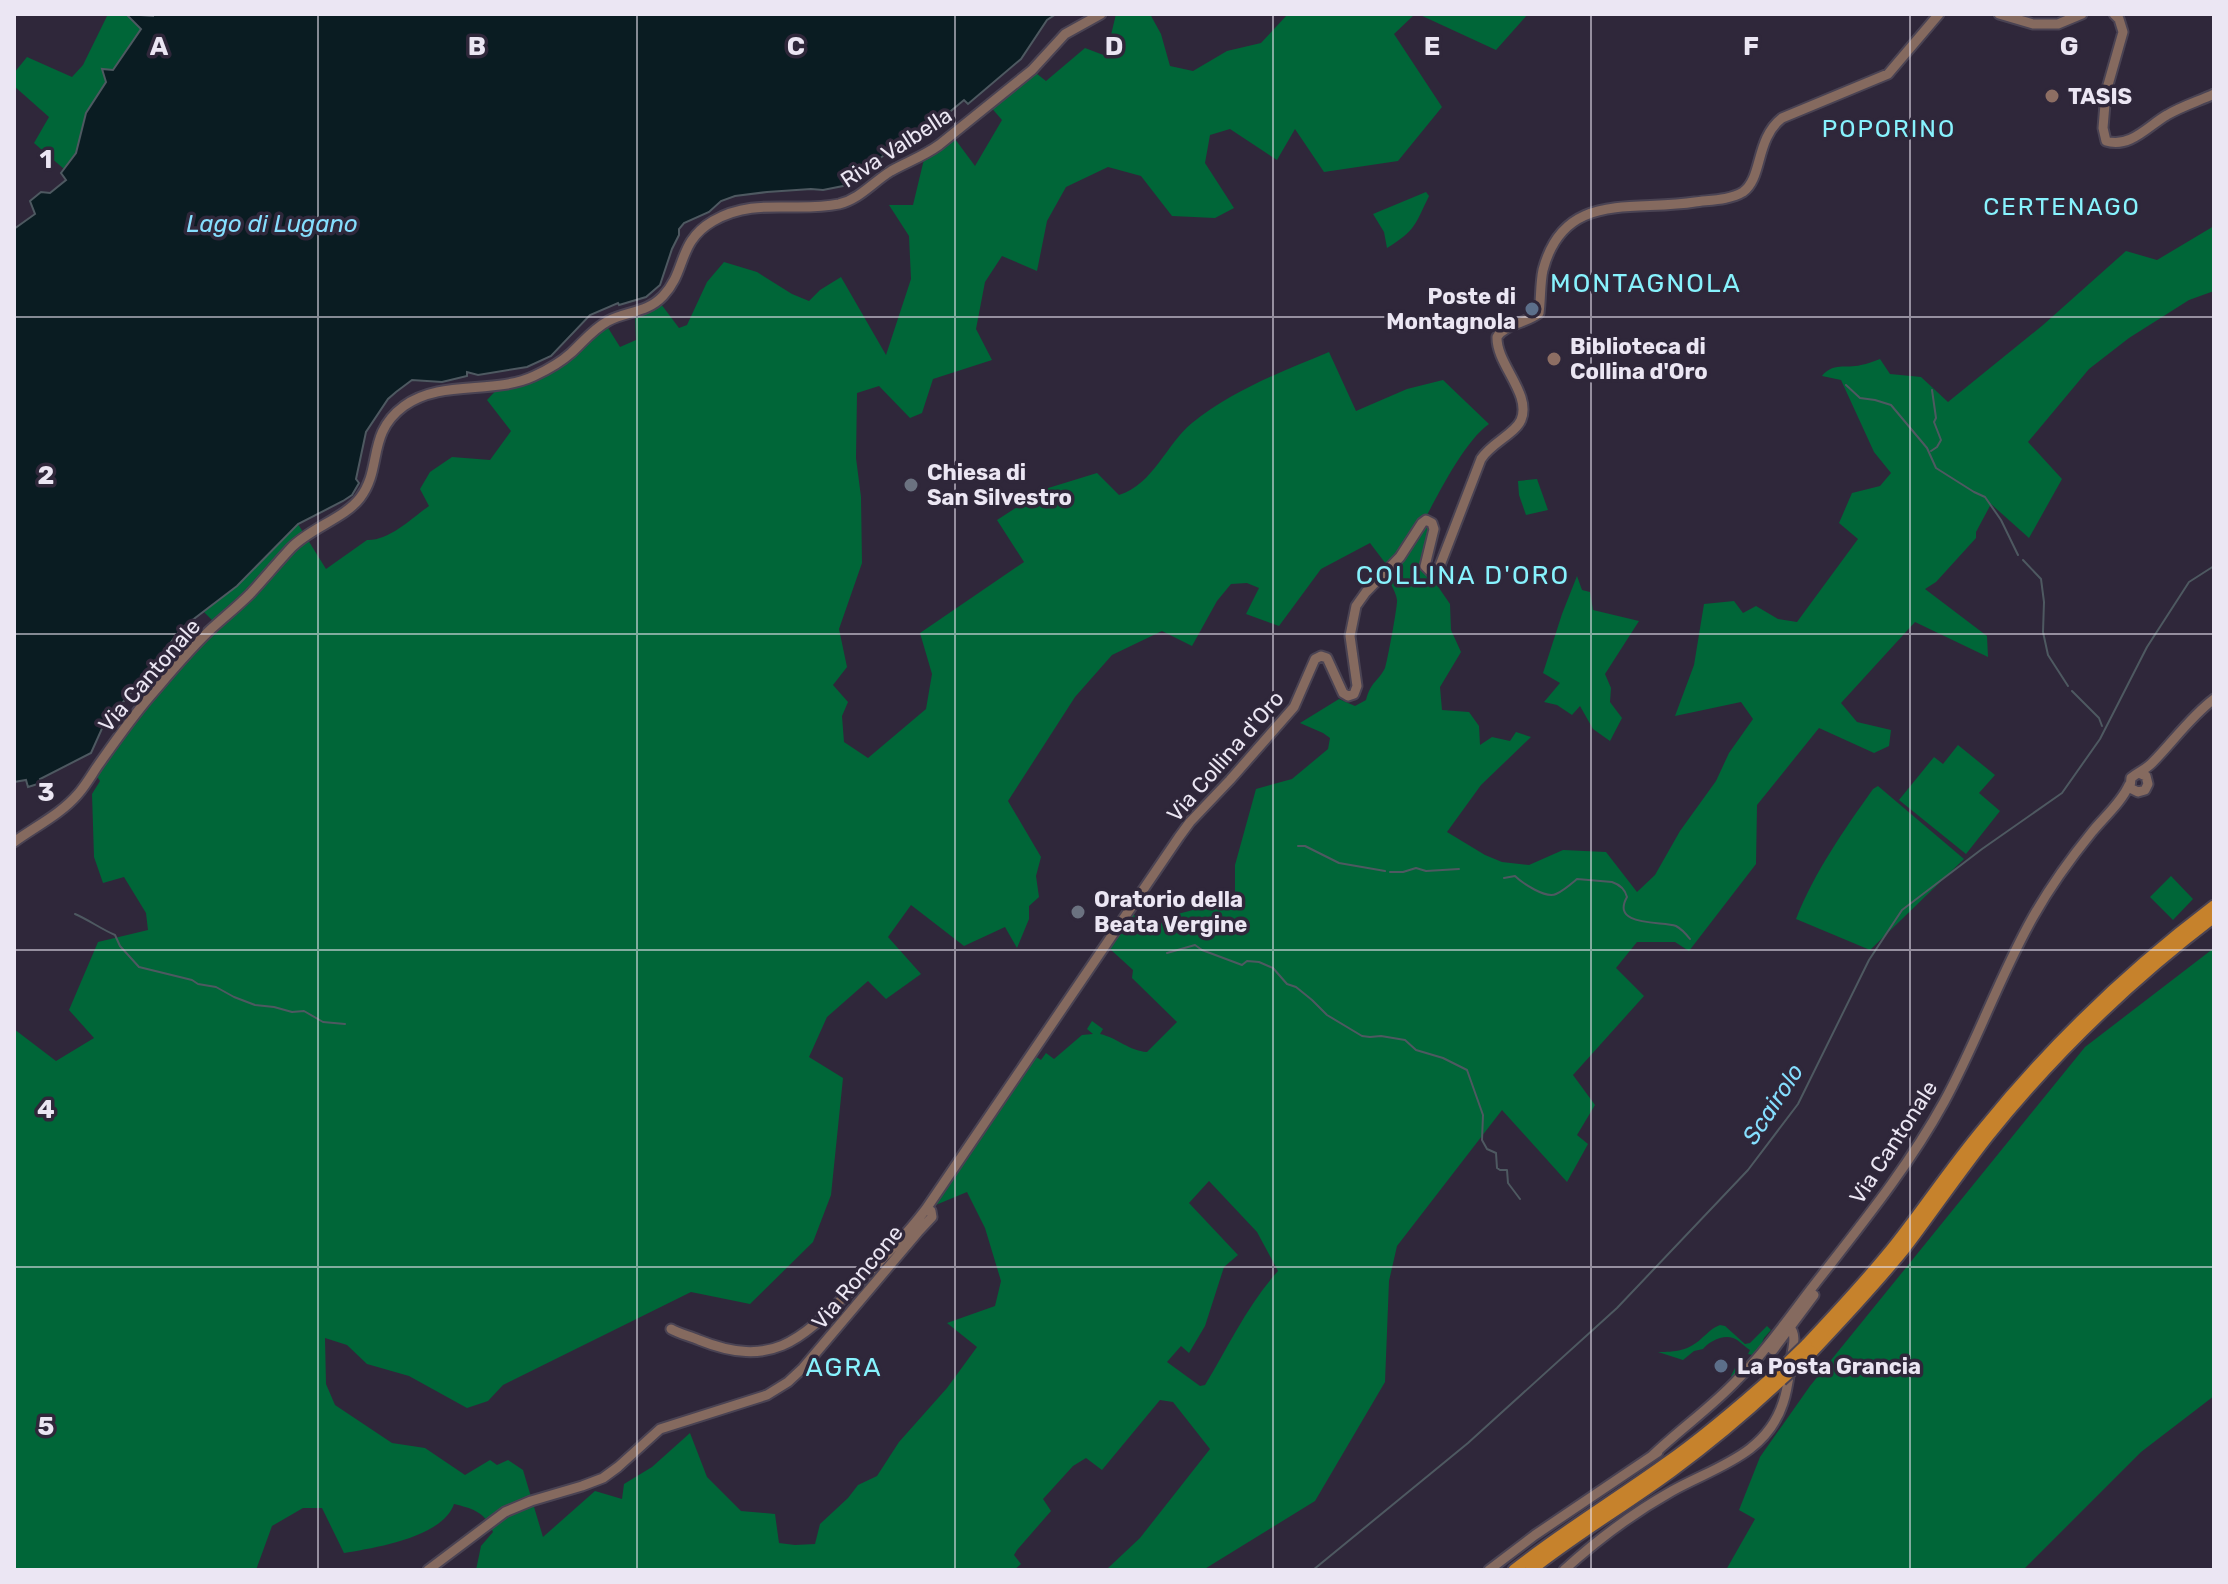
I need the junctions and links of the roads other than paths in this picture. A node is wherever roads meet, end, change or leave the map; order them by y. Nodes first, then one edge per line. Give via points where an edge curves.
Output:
1 (1101, 14) edge
2 (1939, 14) edge
3 (1999, 14) edge
4 (2082, 14) edge
5 (2114, 14) edge
6 (2214, 94) edge
7 (312, 530) joint
8 (2214, 699) edge
9 (2143, 776) junction
10 (2133, 789) junction
11 (14, 842) edge
12 (2214, 903) edge
13 (2214, 920) edge
14 (2159, 955) junction
15 (926, 1209) junction
16 (671, 1329) dead end
17 (1786, 1329) junction
18 (1780, 1376) junction
19 (428, 1570) edge
20 (1489, 1570) edge
21 (1514, 1570) edge
22 (1531, 1570) edge
23 (1564, 1570) edge

1 - 7 street, Riva Valbella via 1065,34 1032,70 929,152 850,200 747,208 715,221 690,241 672,284 658,300 601,325 535,376 408,403 380,434 360,498
2 - 15 street, Via Collina d'Oro via 1888,74 1774,124 1753,180 1741,193 1675,205 1605,209 1578,218 1558,234 1543,272 1539,313 1497,337 1523,403 1521,420 1481,459 1439,568 1431,572 1425,566 1434,529 1426,520 1356,606 1350,636 1354,694 1343,693 1327,658 1315,659 1294,707 1184,829
3 - 4 street via 2033,24 2058,24
5 - 6 street via 2123,32 2106,92 2106,141 2127,141 2166,115
7 - 11 street, Via Cantonale via 192,648 126,725 78,794
8 - 9 street
9 - 10 street via 2131,778
9 - 10 street via 2145,790
10 - 17 street, Via Cantonale via 2083,844 2034,916 1924,1136
12 - 14 highway
13 - 14 highway via 2186,944
14 - 18 highway, bridge via 2081,1020 2021,1083 1896,1244
15 - 16 street, Via Collina d'Oro via 813,1327 784,1346 729,1351
15 - 19 street, Via Roncone via 931,1211 929,1223 788,1382 767,1395 660,1429 609,1474 505,1512
17 - 20 street, Via Cantonale via 1732,1386 1652,1456
17 - 23 street via 1794,1334 1785,1398 1765,1436 1742,1456 1673,1491
18 - 21 highway via 1668,1463
18 - 22 highway via 1738,1420

